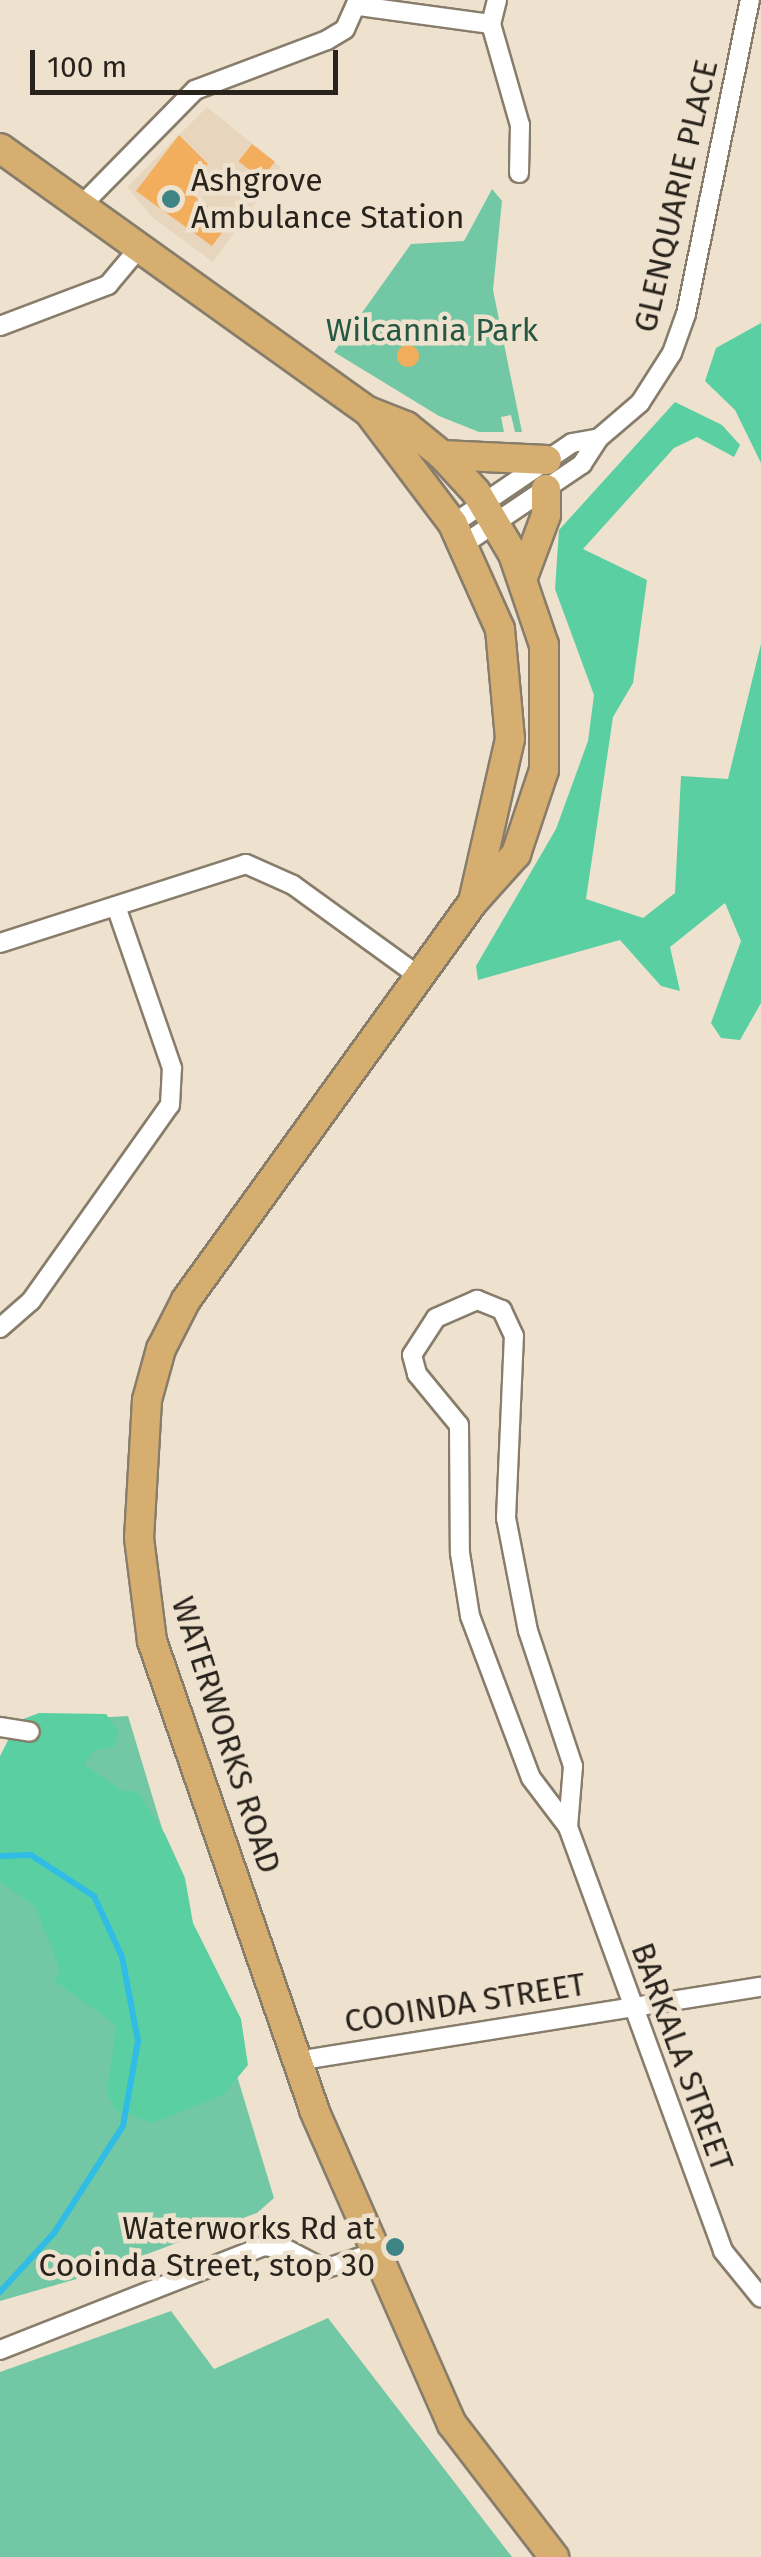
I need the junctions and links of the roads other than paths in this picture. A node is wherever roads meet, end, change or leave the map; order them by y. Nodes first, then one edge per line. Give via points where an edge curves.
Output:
1 (497, 0) edge
2 (750, 0) edge
3 (359, 3) edge
4 (761, 3) edge
5 (491, 24) junction
6 (0, 148) edge
7 (519, 173) dead end
8 (81, 206) junction
9 (140, 248) junction
10 (0, 326) edge
11 (368, 411) junction
12 (599, 438) junction
13 (442, 455) junction
14 (547, 474) junction
15 (490, 513) junction
16 (458, 534) junction
17 (523, 576) junction
18 (473, 902) junction
19 (116, 906) junction
20 (0, 943) edge
21 (420, 978) junction
22 (0, 1328) edge
23 (0, 1728) edge
24 (30, 1732) dead end
25 (568, 1827) junction
26 (761, 1987) edge
27 (630, 2007) junction
28 (297, 2061) junction
29 (374, 2252) junction
30 (761, 2298) edge
31 (0, 2350) edge
32 (554, 2557) edge

1 - 5 street
2 - 4 street
2 - 12 street, GLENQUARIE PLACE via 681,331 640,403
3 - 5 street
3 - 8 street via 345,29 327,40 194,90
5 - 7 street via 520,125
6 - 8 main road, WATERWORKS ROAD
8 - 9 main road, WATERWORKS ROAD
9 - 10 street via 108,285
9 - 11 main road, WATERWORKS ROAD
11 - 13 main road, WATERWORKS ROAD via 406,426
11 - 16 main road, WATERWORKS ROAD
12 - 14 street, GLENQUARIE PLACE via 572,443
12 - 14 street, GLENQUARIE PLACE via 582,464
13 - 14 main road
13 - 15 main road, WATERWORKS ROAD
14 - 15 street, GLENQUARIE PLACE
14 - 15 street, GLENQUARIE PLACE
14 - 17 main road via 546,515
15 - 16 street, GLENQUARIE PLACE
15 - 17 main road, WATERWORKS ROAD
16 - 18 main road, WATERWORKS ROAD via 500,629 511,713 502,786
17 - 18 main road, WATERWORKS ROAD via 548,670 544,770 508,869
18 - 21 main road, WATERWORKS ROAD
19 - 20 street
19 - 21 street via 230,864 261,867
19 - 22 street via 172,1068 170,1105 31,1301
21 - 28 main road, WATERWORKS ROAD via 186,1300 161,1349 143,1425 140,1568 147,1617
23 - 24 street
25 - 25 street, BARKALA STREET via 531,1778 476,1634 460,1553 459,1425 414,1366 414,1346 428,1325 477,1300 502,1310 514,1336 506,1518 528,1630 573,1766
25 - 27 street, BARKALA STREET
26 - 27 street, COOINDA STREET
27 - 28 street, COOINDA STREET
27 - 30 street, BARKALA STREET via 722,2252
28 - 29 main road, WATERWORKS ROAD
29 - 31 street via 324,2269 286,2249 264,2246
29 - 32 main road, WATERWORKS ROAD via 461,2439

